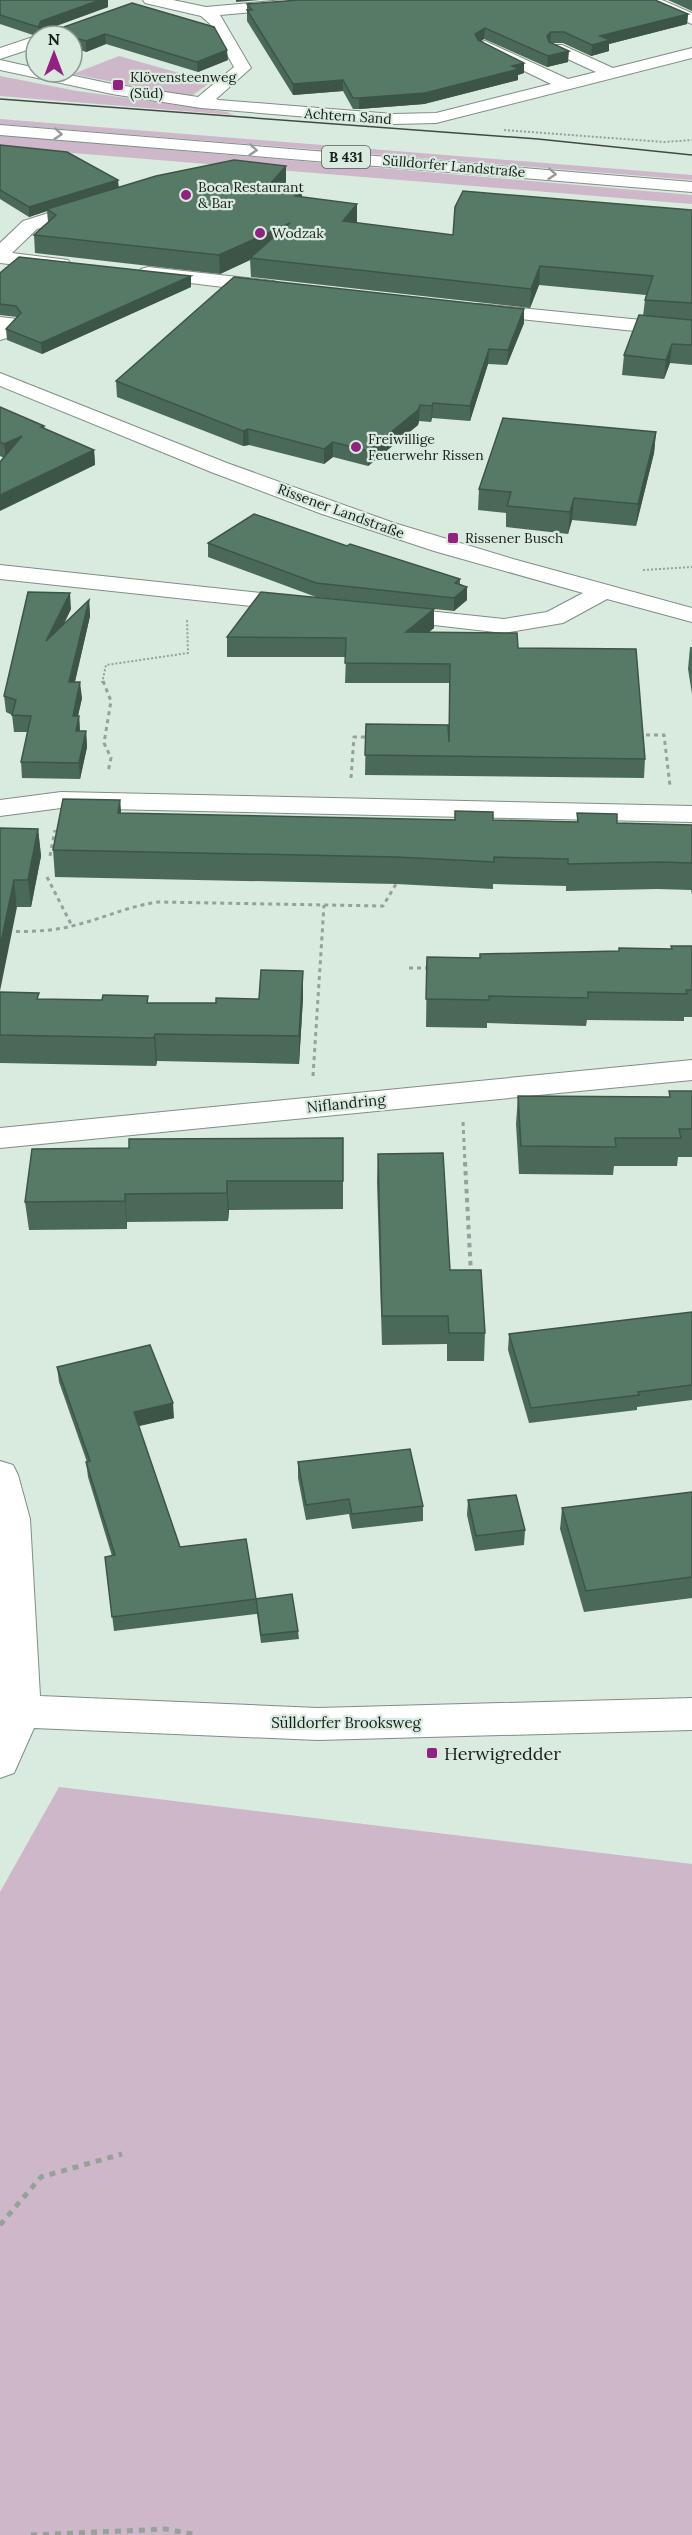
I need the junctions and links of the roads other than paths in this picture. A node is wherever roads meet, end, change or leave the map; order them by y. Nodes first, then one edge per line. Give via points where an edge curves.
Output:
1 (334, 0) edge
2 (649, 0) edge
3 (145, 1) edge
4 (206, 12) junction
5 (692, 19) edge
6 (0, 38) edge
7 (24, 42) edge
8 (24, 45) edge
9 (485, 46) edge
10 (556, 48) edge
11 (692, 53) edge
12 (0, 54) edge
13 (0, 65) edge
14 (613, 74) junction
15 (567, 86) junction
16 (201, 103) junction
17 (0, 113) edge
18 (160, 126) dead end
19 (0, 130) edge
20 (692, 187) edge
21 (107, 201) edge
22 (3, 259) edge
23 (80, 266) edge
24 (126, 270) edge
25 (295, 289) edge
26 (461, 308) edge
27 (0, 323) edge
28 (692, 331) edge
29 (0, 334) edge
30 (0, 379) edge
31 (0, 572) edge
32 (604, 591) junction
33 (320, 606) edge
34 (366, 611) edge
35 (692, 615) edge
36 (0, 808) edge
37 (682, 813) edge
38 (692, 1070) edge
39 (0, 1138) edge
40 (0, 1475) edge
41 (10, 1711) edge
42 (692, 1714) edge
43 (0, 1761) edge

1 - 4 main road
2 - 5 main road
3 - 4 main road
4 - 16 main road via 217,21 243,68
6 - 7 main road
8 - 12 main road
9 - 15 main road
10 - 14 main road
11 - 14 main road, Achtern Sand
13 - 16 main road, Achtern Sand
14 - 15 main road, Achtern Sand
15 - 16 main road, Achtern Sand via 426,119 393,120
17 - 18 main road
19 -> 20 main road, Sülldorfer Landstraße / B 431
21 - 22 main road via 30,225 13,239
22 - 23 main road
24 - 25 main road
26 - 28 main road
27 - 29 main road via 10,323
30 - 32 main road, Rissener Landstraße via 145,439 341,512 442,546
31 - 33 main road
32 - 34 main road via 554,618 504,626
32 - 35 main road, Rissener Landstraße
36 - 37 main road via 61,800
38 - 39 main road, Niflandring
40 - 41 main road via 12,1519
41 - 42 main road, Sülldorfer Brooksweg via 318,1724
41 - 43 main road

